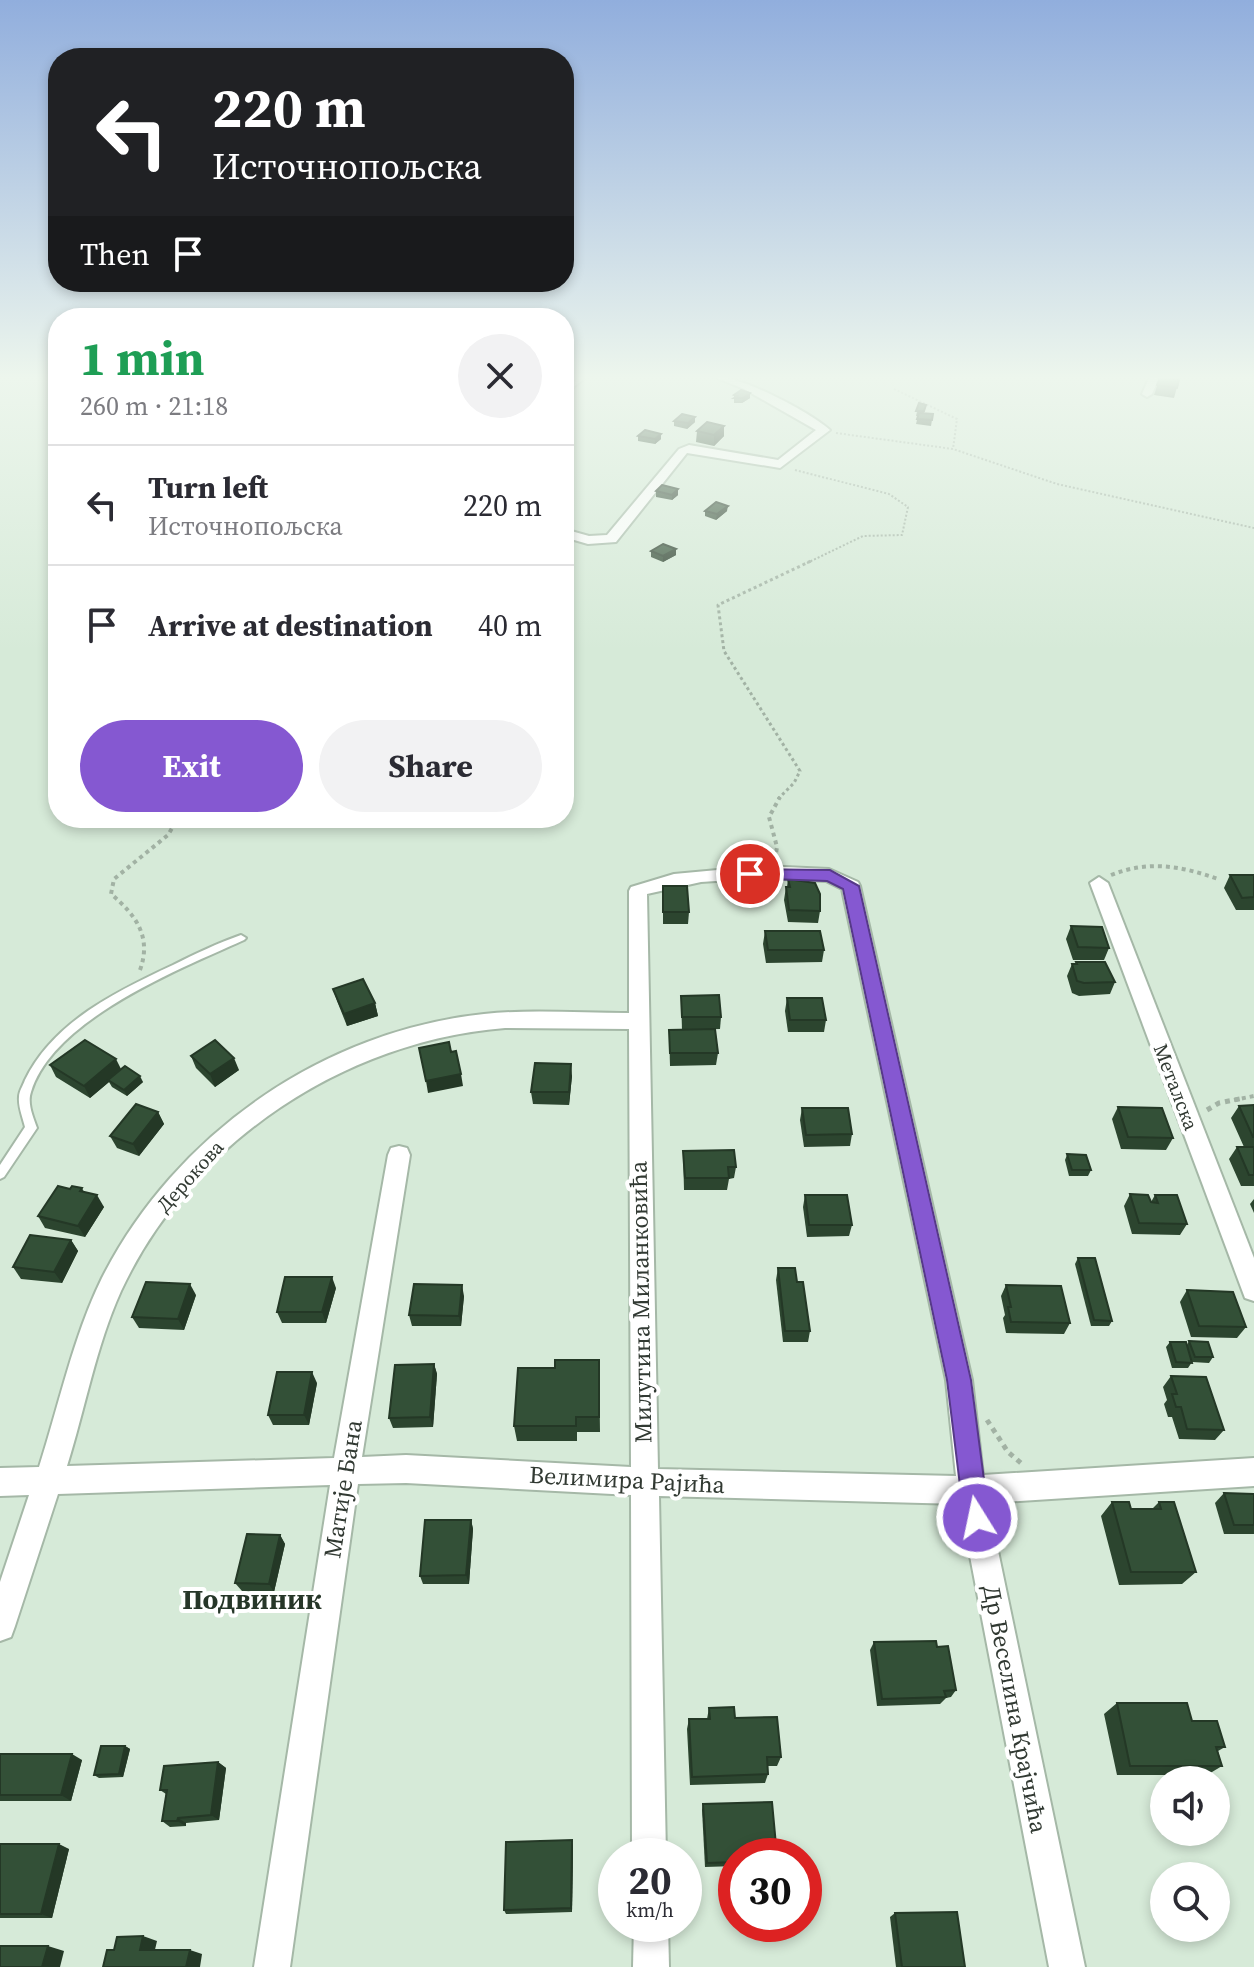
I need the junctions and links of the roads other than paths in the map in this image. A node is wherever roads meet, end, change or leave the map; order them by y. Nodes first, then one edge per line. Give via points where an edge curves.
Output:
1 (669, 468) edge
2 (574, 536) edge
3 (1099, 883) road end
4 (638, 891) joint
5 (241, 938) dead end
6 (638, 1021) junction
7 (399, 1155) dead end
8 (0, 1174) edge
9 (1254, 1290) edge
10 (346, 1469) junction
11 (1254, 1472) edge
12 (0, 1482) edge
13 (48, 1482) junction
14 (643, 1482) junction
15 (971, 1490) junction
16 (0, 1626) edge
17 (649, 1838) edge
18 (651, 1942) edge
19 (272, 1967) edge
20 (651, 1967) edge
21 (1067, 1967) edge

1 - 2 street via 611,539
3 - 9 street, Металска
4 - 6 street, Милутина Миланковића
4 - 15 street, Др Веселина Крајчића via 673,879 771,874 830,875 851,886 959,1380
5 - 8 lane via 129,989 75,1027 37,1066 24,1095 31,1128
6 - 13 street, Дерокова via 464,1025 350,1060 268,1102 207,1153 133,1245 111,1287
6 - 14 street, Милутина Миланковића
7 - 10 street, Матије Бана
10 - 13 street, Велимира Рајића
10 - 14 street, Велимира Рајића
10 - 19 street, Матије Бана
11 - 15 street, Велимира Рајића
12 - 13 street, Велимира Рајића
13 - 16 street, Дерокова
14 - 15 street, Велимира Рајића
14 - 17 street, Милутина Миланковића
15 - 21 street, Др Веселина Крајчића
18 - 20 street

